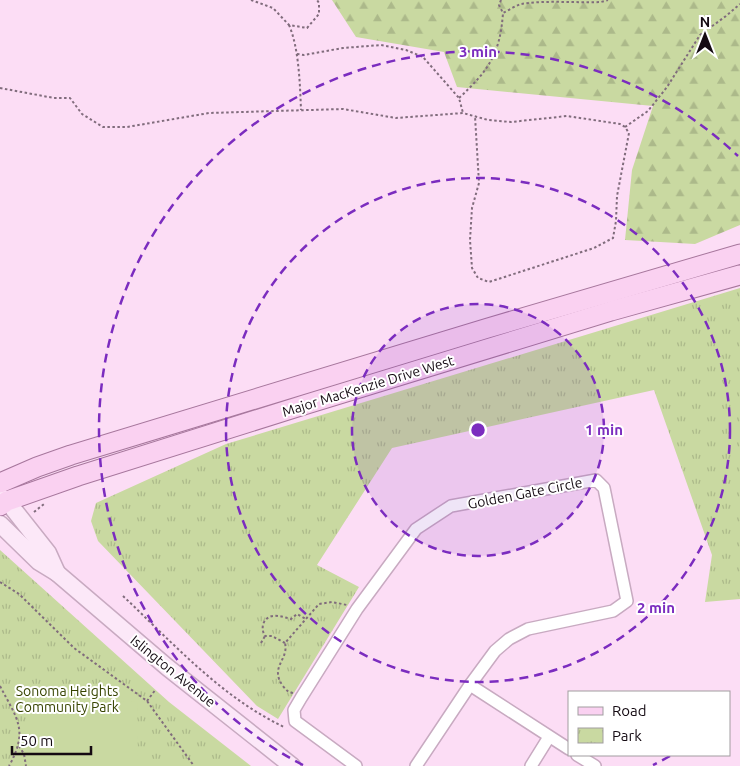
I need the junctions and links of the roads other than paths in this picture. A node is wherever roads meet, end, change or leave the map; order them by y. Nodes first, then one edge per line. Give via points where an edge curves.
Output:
1 (740, 254) edge
2 (740, 275) edge
3 (0, 483) edge
4 (2, 501) edge
5 (0, 524) edge
6 (57, 573) junction
7 (470, 685) junction
8 (549, 737) junction
9 (568, 749) edge
10 (579, 756) edge
11 (292, 766) edge
12 (356, 766) edge
13 (416, 766) edge
14 (531, 766) edge
15 (595, 766) edge

1 - 3 main road, Major MacKenzie Drive West via 90,450
2 - 4 main road, Major MacKenzie Drive West via 611,311
4 - 6 main road, Islington Avenue via 48,552
5 - 6 main road, Islington Avenue via 39,562
6 - 11 main road, Islington Avenue via 167,667
7 - 8 street
7 - 12 street, Golden Gate Circle via 495,651 528,629 613,611 627,601 604,488 596,480 451,506 416,529 357,608 294,710 295,721
7 - 13 street, Golden Gate Circle
8 - 9 street
8 - 14 street
10 - 15 street

